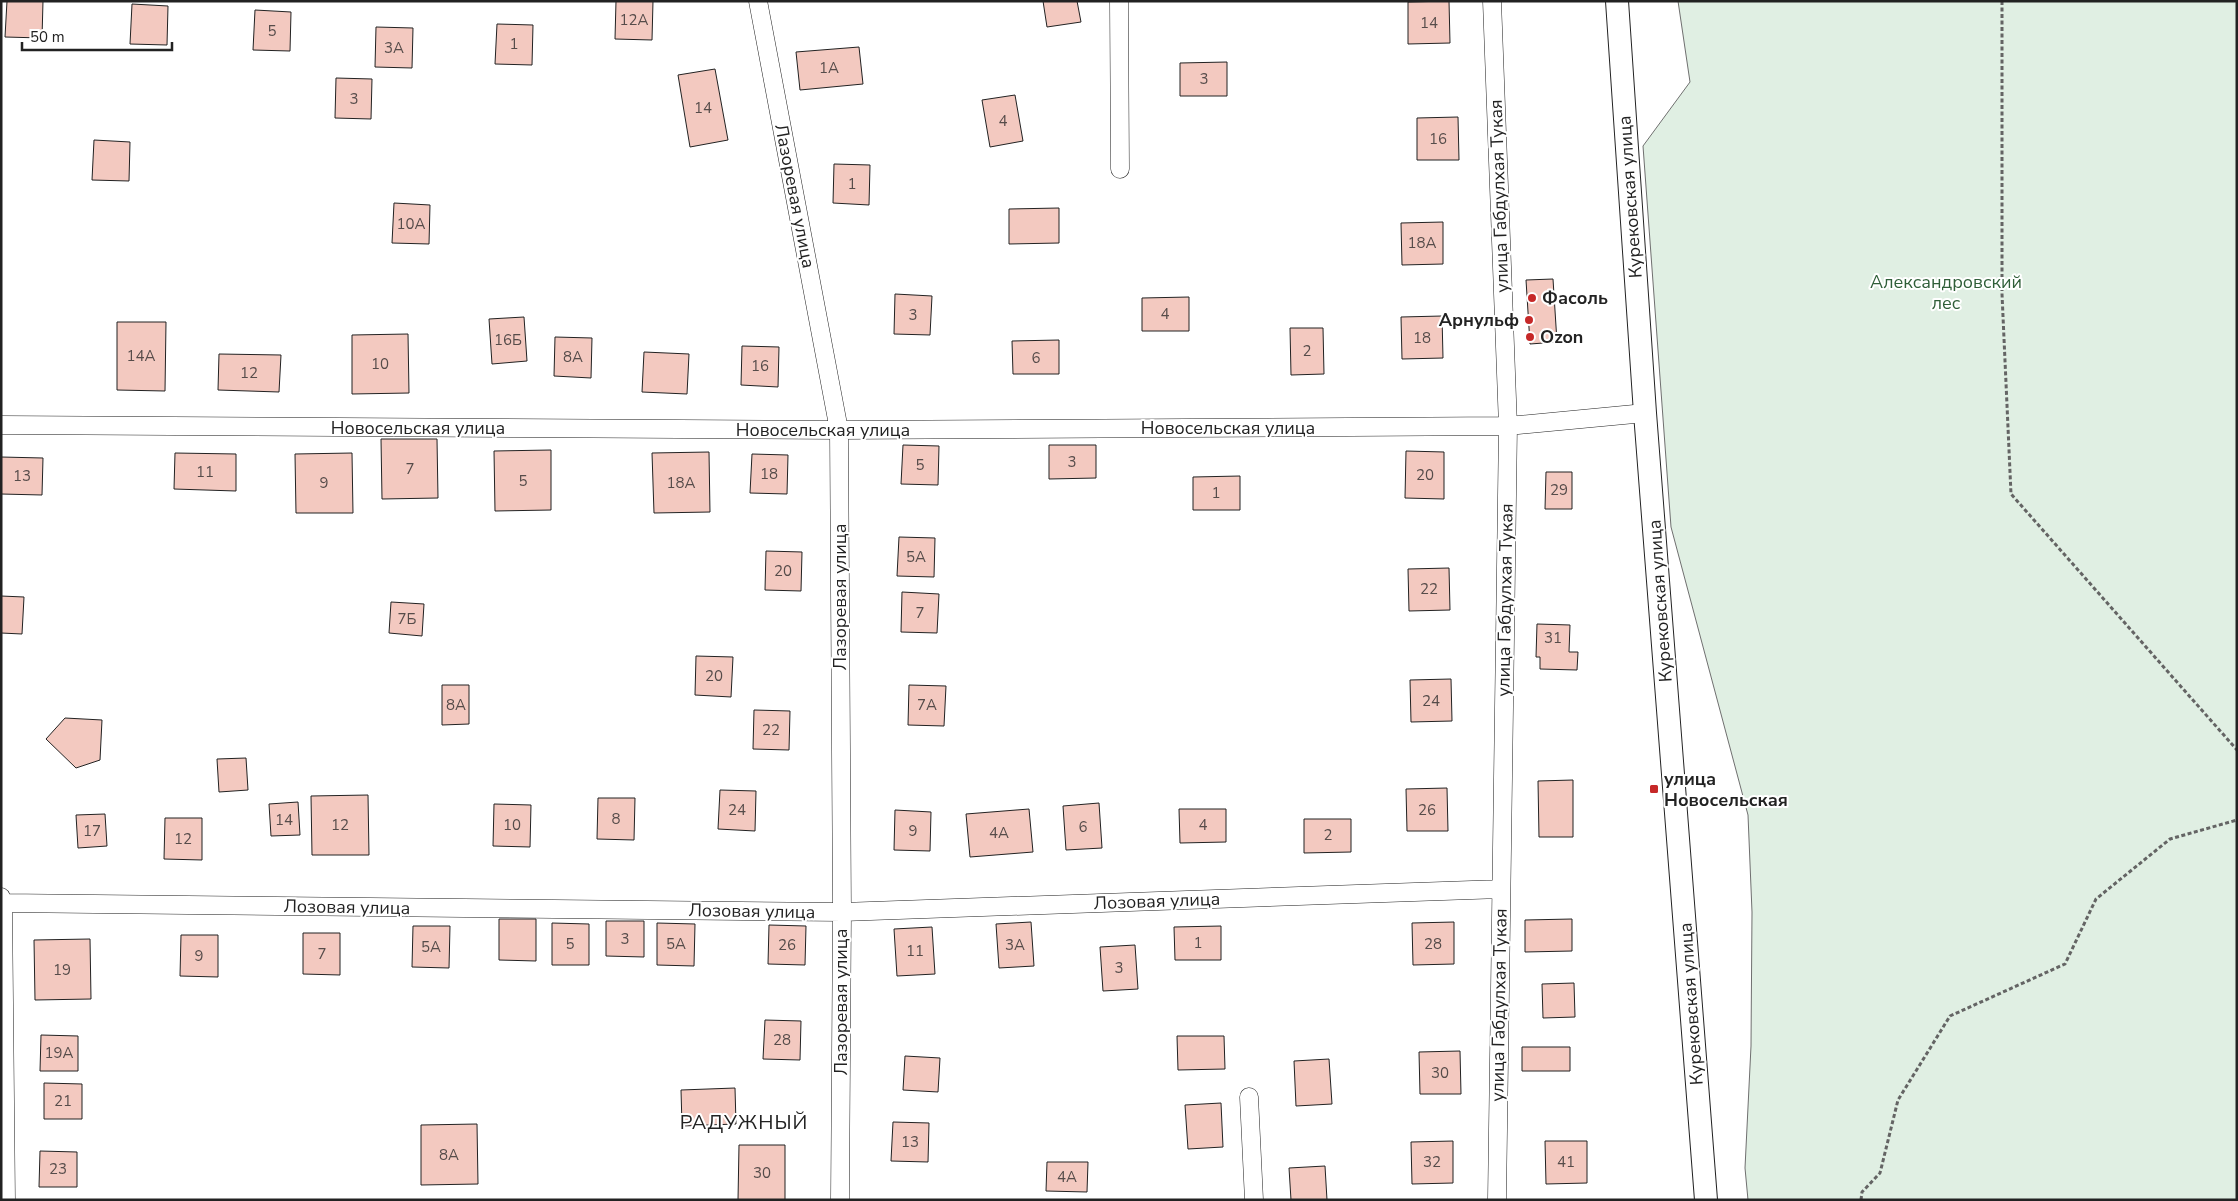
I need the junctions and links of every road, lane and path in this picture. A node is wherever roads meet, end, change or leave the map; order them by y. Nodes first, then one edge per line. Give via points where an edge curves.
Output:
1 (758, 1) edge
2 (1119, 1) edge
3 (1492, 1) edge
4 (1617, 1) edge
5 (2002, 1) edge
6 (1120, 169) dead end
7 (1645, 413) junction
8 (1, 425) edge
9 (1508, 426) junction
10 (839, 430) junction
11 (2237, 750) edge
12 (2237, 820) edge
13 (1500, 889) junction
14 (2, 900) edge
15 (842, 912) junction
16 (1250, 1097) dead end
17 (6, 1200) edge
18 (840, 1200) edge
19 (1254, 1200) edge
20 (1497, 1200) edge
21 (1706, 1200) edge
22 (1861, 1200) edge

1 - 10 street, Лазоревая улица
2 - 6 street
3 - 9 street, улица Габдулхая Тукая
4 - 7 street, Курековская улица
5 - 11 path via 2002,294 2011,494
7 - 9 street, Новосельская улица
7 - 21 street, Курековская улица
8 - 10 street, Новосельская улица
9 - 10 street, Новосельская улица
9 - 13 street, улица Габдулхая Тукая
10 - 15 street, Лазоревая улица
12 - 22 path via 2170,839 2096,899 2064,964 1950,1016 1898,1100 1880,1173 1862,1192
13 - 15 street, Лозовая улица
13 - 20 street, улица Габдулхая Тукая
14 - 15 street, Лозовая улица
14 - 17 street
15 - 18 street, Лазоревая улица
16 - 19 street

